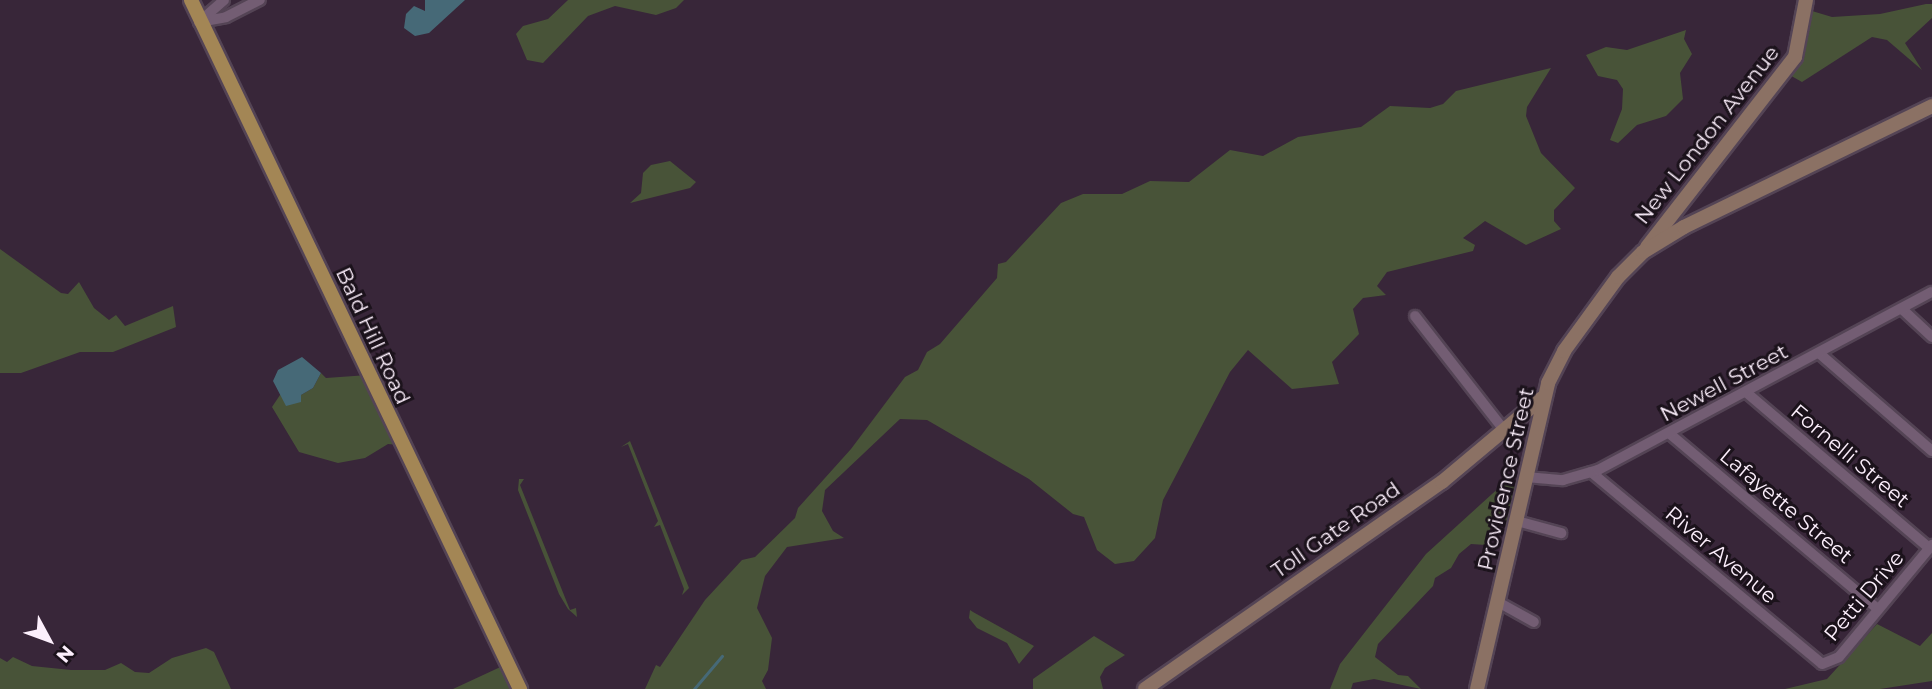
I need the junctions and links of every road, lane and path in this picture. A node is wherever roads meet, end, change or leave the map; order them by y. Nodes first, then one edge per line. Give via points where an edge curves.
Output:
1 (191, 0) edge
2 (223, 0) edge
3 (260, 0) edge
4 (1805, 0) edge
5 (199, 22) junction
6 (1932, 106) edge
7 (1643, 252) junction
8 (1932, 292) edge
9 (1902, 309) junction
10 (1415, 316) dead end
11 (1932, 337) edge
12 (1820, 354) junction
13 (1747, 393) junction
14 (1544, 397) junction
15 (1505, 431) junction
16 (1670, 434) junction
17 (1932, 451) edge
18 (1591, 472) junction
19 (1526, 477) junction
20 (1517, 522) junction
21 (1561, 533) dead end
22 (1930, 547) edge
23 (1498, 602) junction
24 (1878, 608) junction
25 (1534, 622) dead end
26 (1826, 664) joint
27 (520, 689) edge
28 (1145, 689) edge
29 (1477, 689) edge

1 - 5 main road, Bald Hill Road
2 - 5 street
3 - 5 street via 226,17
4 - 7 main road, New London Avenue via 1795,57 1676,203
5 - 27 main road, Bald Hill Road
6 - 7 main road, Providence Street via 1689,224
7 - 14 main road, Providence Street via 1618,277 1564,351
8 - 9 street, Newell Street
9 - 11 street
9 - 12 street, Newell Street
10 - 15 street
12 - 13 street, Newell Street
12 - 17 street
13 - 16 street, Newell Street
13 - 22 street, Fornelli Street
14 - 15 main road, Toll Gate Road
14 - 19 main road, Providence Street
15 - 28 main road, Toll Gate Road via 1442,482
16 - 18 street, Newell Street
16 - 24 street, Lafayette Street
18 - 19 street, Newell Street via 1563,480
18 - 26 street, River Avenue via 1815,661
19 - 20 main road, Providence Street
20 - 21 street
20 - 23 main road, Providence Street
22 - 24 street, Petti Drive
23 - 25 street
23 - 29 main road, Providence Street
24 - 26 street, Petti Drive via 1839,657

